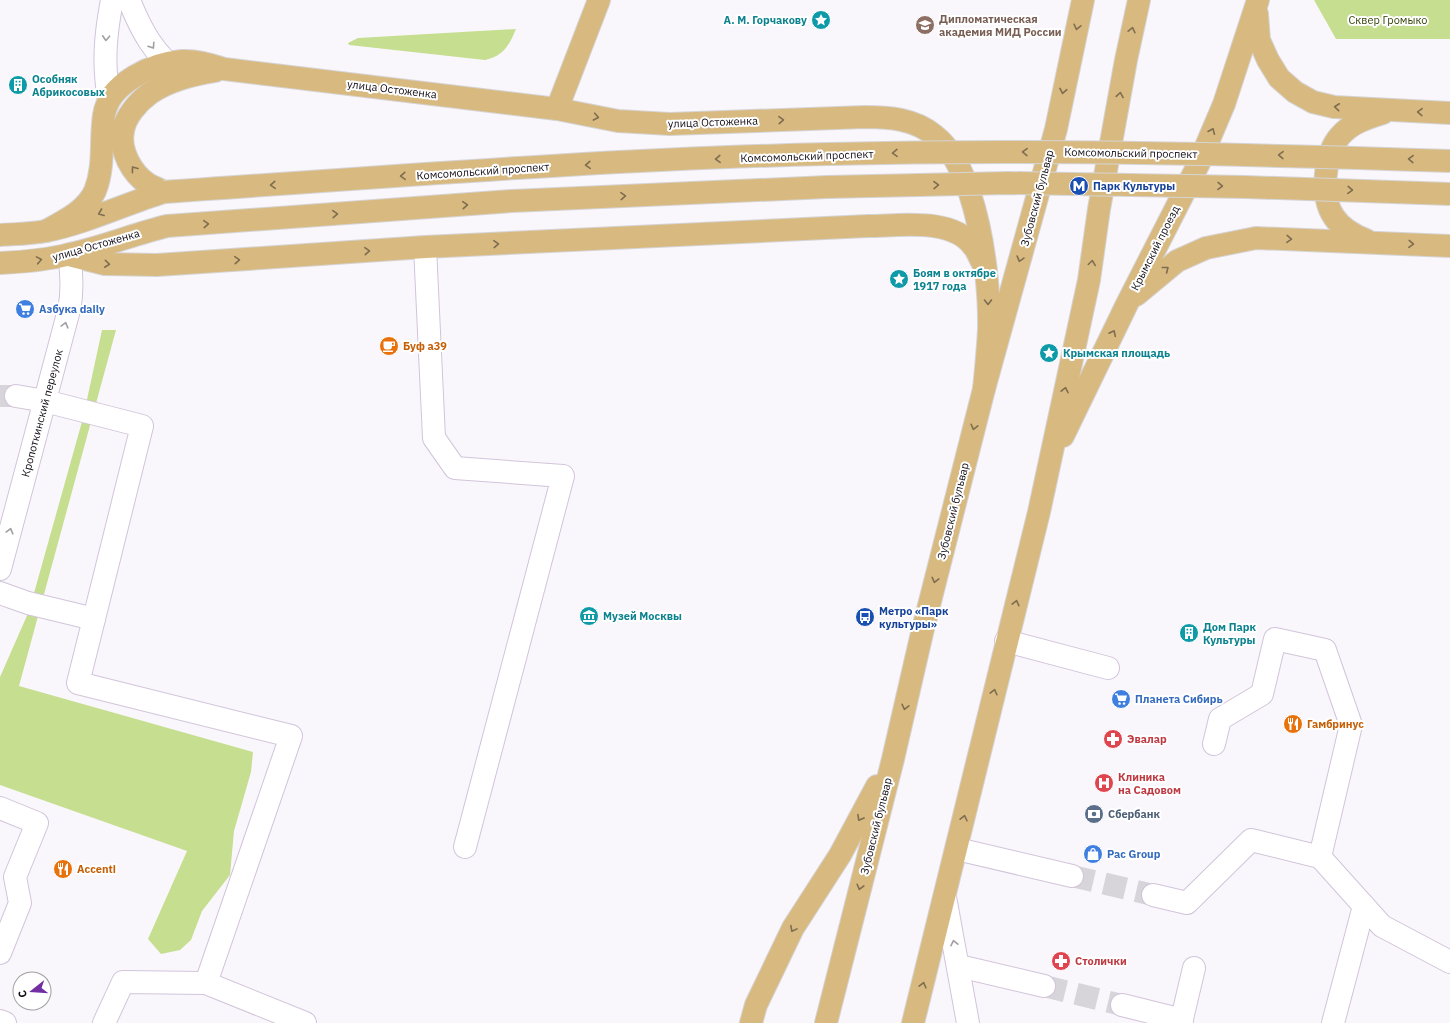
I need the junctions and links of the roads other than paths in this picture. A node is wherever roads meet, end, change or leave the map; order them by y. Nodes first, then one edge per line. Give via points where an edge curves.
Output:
1 (112, 0) edge
2 (129, 0) edge
3 (599, 0) edge
4 (1083, 0) edge
5 (1139, 0) edge
6 (1257, 4) edge
7 (166, 64) junction
8 (224, 69) junction
9 (185, 77) junction
10 (109, 101) junction
11 (557, 109) junction
12 (1390, 111) junction
13 (1450, 113) edge
14 (1450, 161) edge
15 (164, 192) junction
16 (1450, 194) edge
17 (46, 231) junction
18 (0, 236) edge
19 (1372, 242) junction
20 (1450, 246) edge
21 (425, 247) junction
22 (69, 255) junction
23 (0, 263) edge
24 (988, 280) junction
25 (1127, 304) junction
26 (984, 390) junction
27 (16, 396) tunnel mouth
28 (45, 401) junction
29 (1047, 469) junction
30 (0, 569) edge
31 (0, 593) edge
32 (94, 619) junction
33 (1006, 641) junction
34 (1108, 668) dead end
35 (1214, 744) dead end
36 (893, 759) junction
37 (0, 808) edge
38 (465, 847) dead end
39 (957, 849) junction
40 (1320, 857) junction
41 (1072, 876) tunnel mouth
42 (1153, 895) tunnel mouth
43 (944, 897) junction
44 (1364, 906) junction
45 (0, 953) edge
46 (1450, 962) edge
47 (959, 966) junction
48 (1194, 968) dead end
49 (206, 983) junction
50 (1044, 986) tunnel mouth
51 (1122, 1005) tunnel mouth
52 (0, 1021) edge
53 (1182, 1022) edge
54 (5, 1023) edge
55 (104, 1023) edge
56 (305, 1023) edge
57 (751, 1023) edge
58 (826, 1023) edge
59 (913, 1023) edge
60 (968, 1023) edge
61 (1333, 1023) edge

1 -> 10 street via 106,33 105,71
2 -> 7 street via 138,23 153,49
3 - 11 main road
4 -> 26 main road, Зубовский бульвар via 1056,128
29 -> 5 main road via 1089,280 1099,209
12 -> 6 main road via 1334,107 1313,102 1295,92 1279,78 1259,40
25 -> 6 main road, Крымский проезд via 1199,162 1224,104
7 - 8 main road, улица Остоженка via 198,62
7 - 9 street
7 - 10 main road, улица Остоженка via 145,71 129,81
8 - 9 main road, улица Остоженка
8 - 11 main road, улица Остоженка
15 -> 9 main road, улица Остоженка via 147,184 132,168 123,149 123,131 132,110 149,95 166,84
10 - 17 main road via 104,120 102,166 94,191 84,206 70,218
11 -> 24 main road, улица Остоженка via 618,121 670,124 865,117 888,117 911,122 942,142 964,175 977,221
13 -> 12 main road
12 - 19 main road via 1363,119 1339,136 1330,153 1325,175 1326,197 1333,216 1343,228
14 -> 15 main road, Комсомольский проспект, bridge via 1245,154 827,154 517,169
15 -> 17 main road
22 -> 16 main road, улица Остоженка, bridge via 167,226 512,201 827,187 1009,183
17 - 18 main road
19 -> 20 main road
25 -> 19 main road via 1177,261 1206,248 1256,238
22 -> 21 main road via 105,264 157,265
21 -> 24 main road via 868,226 931,226 950,229 973,245
21 - 38 street via 434,438 454,468 563,476
23 -> 22 main road, улица Остоженка via 33,262
28 -> 22 street, Кропоткинский переулок via 72,297
24 -> 26 main road, улица Остоженка via 989,329
29 -> 25 main road, Крымский проезд
26 -> 36 main road, Зубовский бульвар via 922,633
27 - 28 street
30 -> 28 street, Кропоткинский переулок
28 - 32 street via 142,426
33 -> 29 main road via 1039,512
31 - 32 street via 28,603
32 - 49 street via 78,683 291,736
33 - 34 street
39 -> 33 main road
35 - 40 street via 1220,719 1262,694 1275,639 1325,650 1351,725
36 -> 57 main road via 840,855 793,928 756,1005
36 -> 58 main road, Зубовский бульвар
37 - 45 street via 37,823 15,877 20,903
39 - 41 street
39 - 43 main road
40 - 42 street via 1251,840 1187,903
40 - 44 street
47 -> 43 street
59 -> 43 main road
44 - 46 street via 1382,926
44 - 61 street
47 - 50 street
47 - 60 street
48 - 53 street
49 - 55 street via 123,982
49 - 56 street
51 - 53 street
52 - 54 street

